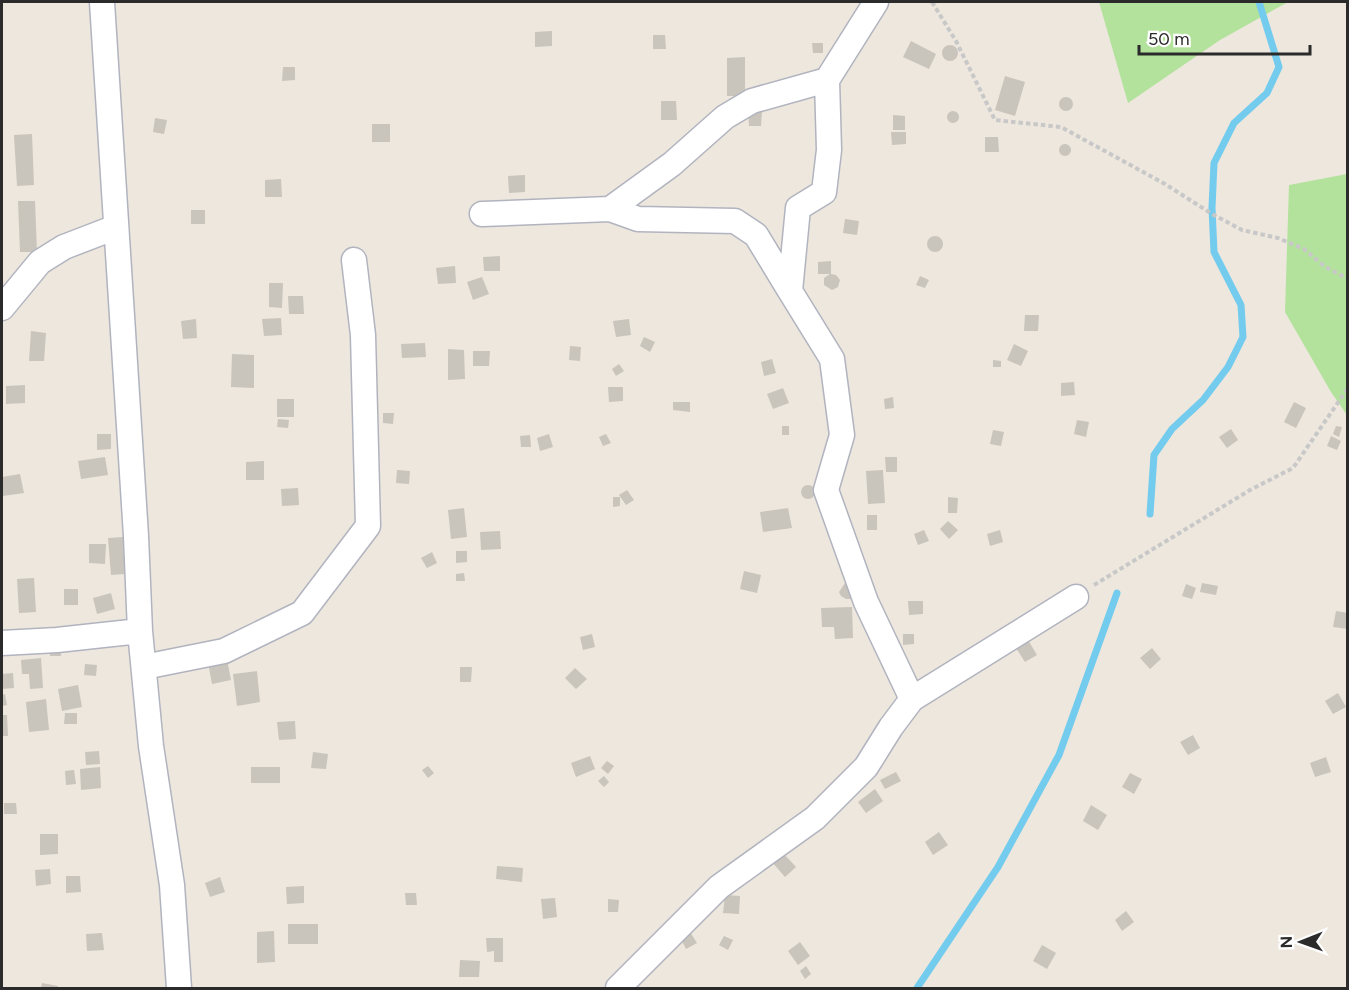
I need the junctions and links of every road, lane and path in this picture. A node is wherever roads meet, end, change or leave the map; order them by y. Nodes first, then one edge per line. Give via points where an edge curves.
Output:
1 (102, 2) edge
2 (876, 2) edge
3 (932, 2) edge
4 (827, 80) junction
5 (610, 209) junction
6 (482, 214) dead end
7 (116, 227) junction
8 (354, 260) dead end
9 (1347, 279) edge
10 (790, 291) junction
11 (2, 308) edge
12 (1347, 388) edge
13 (1076, 597) joint
14 (140, 631) junction
15 (2, 643) edge
16 (144, 667) junction
17 (912, 699) junction
18 (179, 988) edge
19 (618, 988) edge

1 - 7 street
2 - 4 street
3 - 9 path via 956,40 995,120 1061,127 1242,230 1304,249
4 - 5 street via 752,100
4 - 10 street via 830,150 824,192 798,208
5 - 6 street
5 - 10 street via 638,219 735,221 756,235
7 - 11 street via 64,247 40,262
7 - 14 street
8 - 16 street via 363,335 368,526 302,614 224,651
10 - 17 street via 832,359 842,435 826,490 866,602
12 - 13 path via 1293,468 1250,490
13 - 17 street
14 - 15 street
14 - 16 street
16 - 18 street via 151,746 172,885
17 - 19 street via 866,767 815,818 719,886

